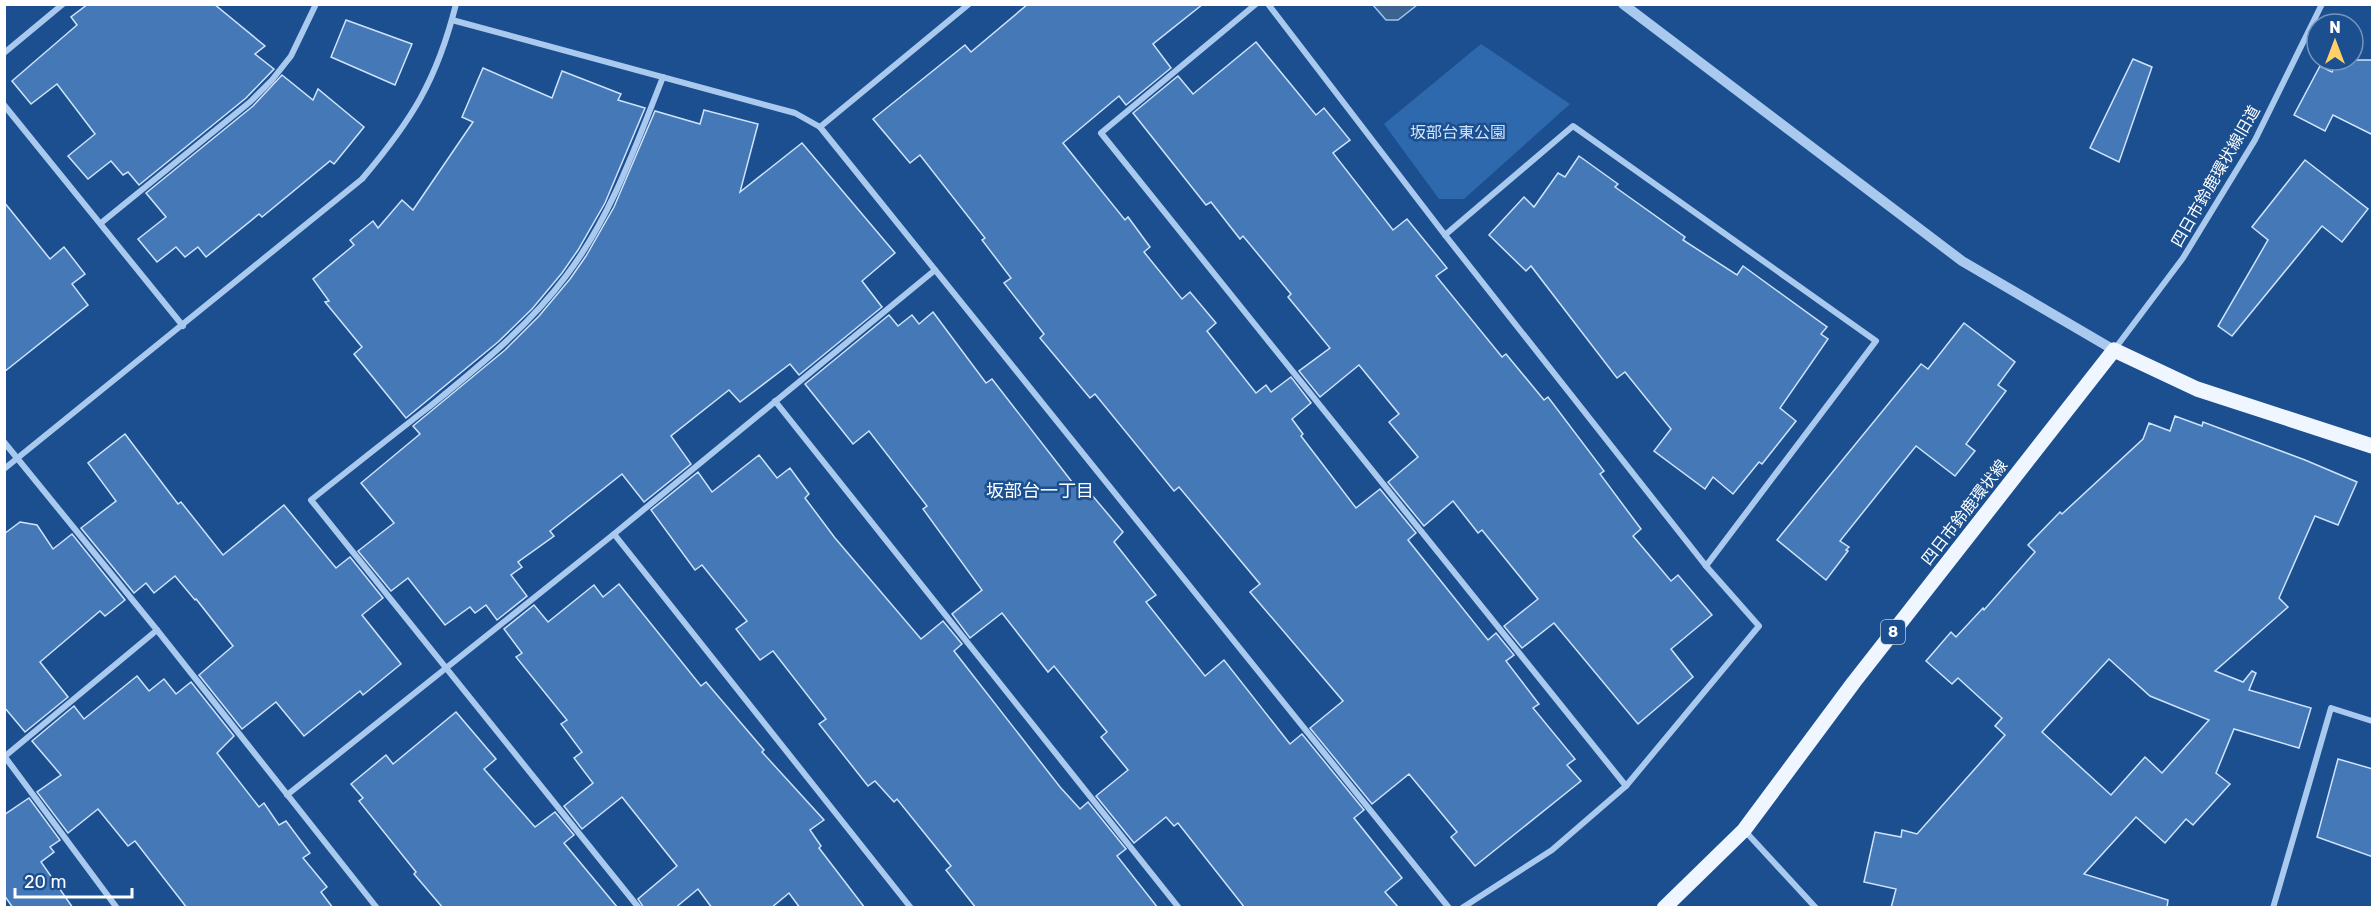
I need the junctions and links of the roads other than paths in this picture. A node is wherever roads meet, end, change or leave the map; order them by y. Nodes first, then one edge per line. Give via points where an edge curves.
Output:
1 (63, 4) edge
2 (316, 4) edge
3 (456, 4) edge
4 (969, 4) edge
5 (1256, 4) edge
6 (1268, 4) edge
7 (1623, 4) edge
8 (2322, 4) edge
9 (452, 20) junction
10 (4, 53) edge
11 (663, 77) junction
12 (4, 105) edge
13 (820, 127) junction
14 (101, 223) junction
15 (1445, 235) junction
16 (935, 270) junction
17 (183, 326) junction
18 (2114, 350) junction
19 (775, 402) junction
20 (4, 442) edge
21 (2373, 446) edge
22 (17, 458) junction
23 (4, 469) edge
24 (614, 534) junction
25 (1706, 566) junction
26 (157, 630) junction
27 (445, 667) junction
28 (2373, 721) edge
29 (5, 757) edge
30 (1626, 786) junction
31 (287, 795) junction
32 (1744, 830) junction
33 (117, 908) edge
34 (377, 908) edge
35 (639, 908) edge
36 (911, 908) edge
37 (1179, 908) edge
38 (1449, 908) edge
39 (1462, 908) edge
40 (1664, 908) edge
41 (1816, 908) edge
42 (2273, 908) edge

1 - 10 street
2 - 14 street via 291,56 272,80
3 - 9 street
4 - 13 street
5 - 30 street via 1101,134
6 - 15 street
7 - 18 street via 1962,261
8 - 18 street, 四日市鈴鹿環状線旧道 via 2255,140 2183,258
9 - 11 street
9 - 17 street via 439,63 420,101 362,179
11 - 13 street via 795,113
11 - 27 street via 627,168 586,247 566,276 512,338 311,500
12 - 14 street
13 - 16 street
14 - 17 street
15 - 25 street
15 - 25 street via 1573,126 1876,341
16 - 19 street
16 - 38 street
17 - 22 street
18 - 21 main road via 2197,389
18 - 32 main road, 四日市鈴鹿環状線 / 8 via 1854,682
19 - 24 street
19 - 37 street
20 - 22 street
22 - 23 street
22 - 26 street
24 - 27 street
24 - 36 street
25 - 30 street via 1759,626
26 - 29 street
26 - 31 street
27 - 31 street
27 - 35 street
28 - 42 street via 2331,708
29 - 33 street
30 - 39 street via 1552,850
31 - 34 street
32 - 40 main road, 四日市鈴鹿環状線 / 8
32 - 41 street

